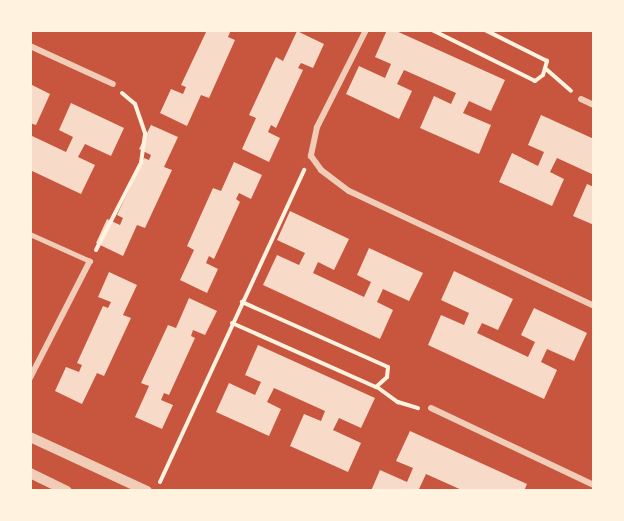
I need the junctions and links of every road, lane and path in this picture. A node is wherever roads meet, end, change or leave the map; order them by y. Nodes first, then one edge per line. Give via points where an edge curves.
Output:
1 (366, 30) edge
2 (432, 30) edge
3 (484, 30) edge
4 (30, 46) edge
5 (546, 69) junction
6 (113, 84) joint
7 (581, 99) joint
8 (594, 105) edge
9 (311, 156) junction
10 (30, 234) edge
11 (90, 261) junction
12 (242, 302) junction
13 (594, 306) edge
14 (232, 323) junction
15 (30, 378) edge
16 (376, 387) junction
17 (431, 408) joint
18 (30, 437) edge
19 (30, 473) edge
20 (594, 485) edge
21 (67, 491) edge
22 (147, 491) edge
23 (156, 491) edge

1 - 9 street via 316,127
2 - 5 path via 535,81
3 - 5 path via 547,61
4 - 6 street
5 - 7 path
6 - 11 path via 135,104 145,133 141,163
7 - 8 street
9 - 12 path
9 - 13 street via 331,179 349,191
10 - 11 lane
11 - 15 street
12 - 14 path
12 - 16 path via 388,367 387,377
14 - 16 path
14 - 23 path
16 - 17 path via 398,402 414,408
17 - 20 street
18 - 22 street
19 - 21 street

